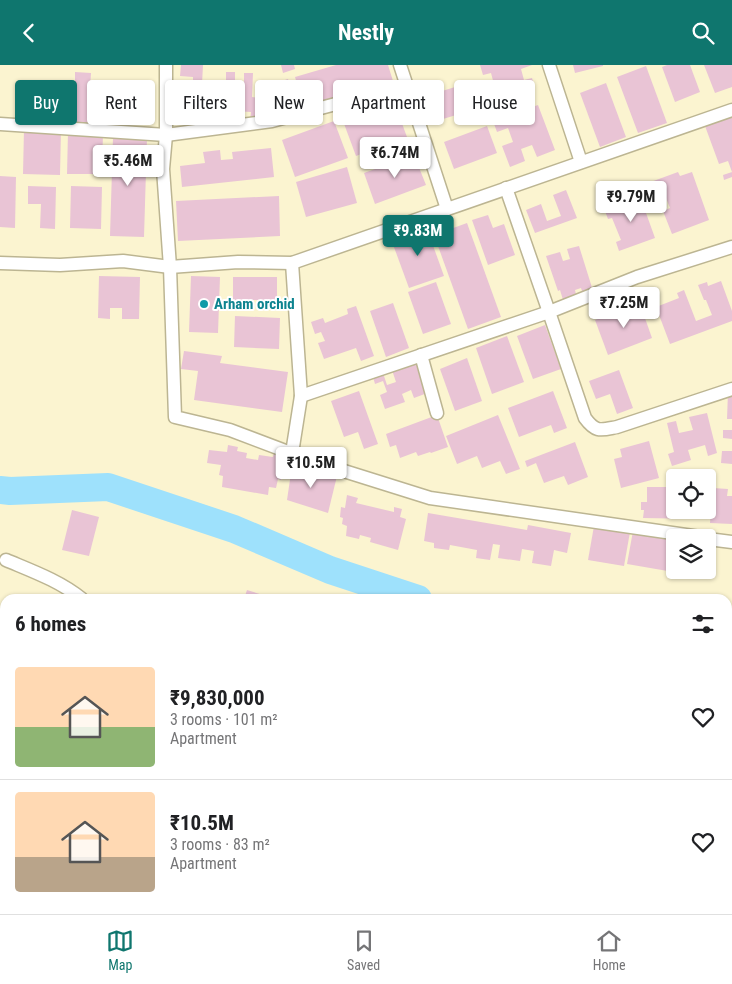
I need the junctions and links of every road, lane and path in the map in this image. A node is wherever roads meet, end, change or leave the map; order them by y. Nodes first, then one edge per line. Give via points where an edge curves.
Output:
1 (166, 65) edge
2 (400, 65) edge
3 (549, 65) edge
4 (405, 80) edge
5 (333, 105) edge
6 (732, 110) edge
7 (0, 125) edge
8 (420, 125) edge
9 (166, 135) junction
10 (581, 162) junction
11 (506, 189) junction
12 (447, 209) junction
13 (732, 247) edge
14 (0, 263) edge
15 (292, 263) junction
16 (170, 267) junction
17 (549, 312) junction
18 (421, 355) junction
19 (732, 389) edge
20 (301, 396) junction
21 (437, 413) dead end
22 (292, 453) junction
23 (666, 532) edge
24 (716, 540) edge
25 (732, 542) edge
26 (6, 560) dead end
27 (76, 594) edge

1 - 9 street
2 - 4 street
3 - 10 street
5 - 9 street via 272,121
6 - 10 street
7 - 9 street
8 - 12 street
9 - 16 street via 163,169
10 - 11 street
11 - 12 street
11 - 17 street
12 - 15 street
13 - 17 street via 636,277
14 - 16 street via 60,265 123,261
15 - 16 street via 238,262
15 - 20 street
16 - 22 street via 175,417 230,430
17 - 18 street
17 - 19 street via 585,418 594,428 617,427
18 - 20 street
18 - 21 street
20 - 22 street
22 - 23 street via 430,498
24 - 25 street
26 - 27 street

